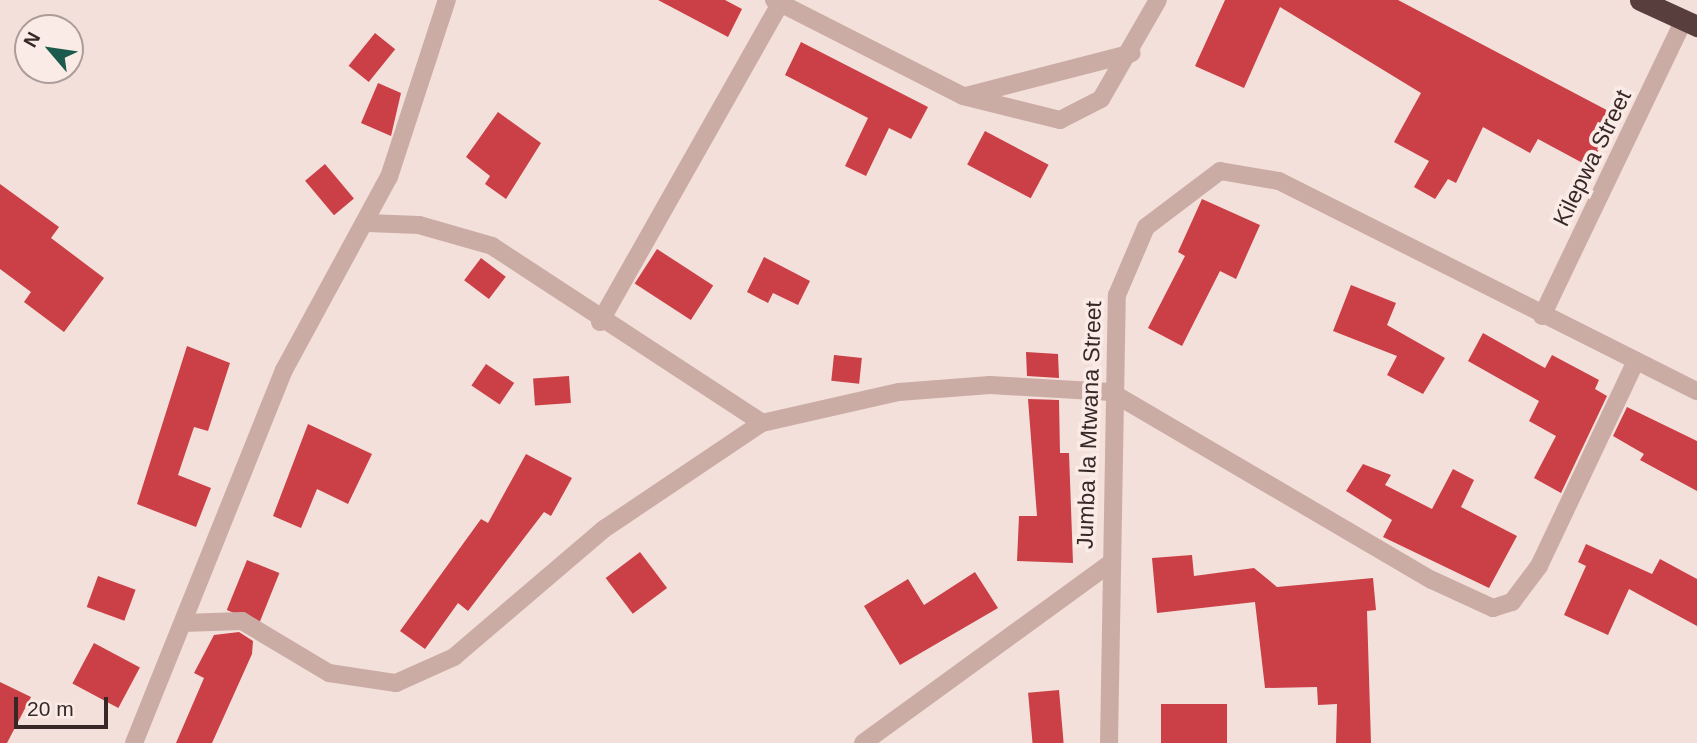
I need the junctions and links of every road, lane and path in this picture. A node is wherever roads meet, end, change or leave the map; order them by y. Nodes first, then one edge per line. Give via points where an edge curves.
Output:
1 (447, 0) edge
2 (1158, 0) edge
3 (1640, 0) edge
4 (777, 2) edge
5 (1691, 23) edge
6 (1132, 53) junction
7 (963, 96) junction
8 (369, 223) junction
9 (1542, 316) junction
10 (600, 322) junction
11 (1636, 361) junction
12 (1697, 391) edge
13 (1111, 392) junction
14 (762, 423) junction
15 (1109, 564) junction
16 (183, 623) junction
17 (134, 743) edge
18 (863, 743) edge
19 (1109, 743) edge

1 - 8 street via 411,124
2 - 6 street
3 - 5 highway
4 - 7 street
4 - 10 street
5 - 9 street, Kilepwa Street
6 - 7 street
6 - 7 street via 1101,99 1060,120
8 - 10 street via 464,234 517,261
8 - 16 street via 305,324
9 - 11 street, Jumba la Mtwana Street
9 - 13 street, Jumba la Mtwana Street via 1279,181 1220,171 1146,227 1117,295
10 - 14 street
11 - 12 street, Jumba la Mtwana Street
11 - 13 street via 1539,566 1512,602 1493,608 1432,580
13 - 14 street via 990,385 899,392
13 - 15 street, Jumba la Mtwana Street
14 - 16 street via 604,529 454,657 396,683 329,673 242,621
15 - 18 street
15 - 19 street, Jumba la Mtwana Street
16 - 17 street

